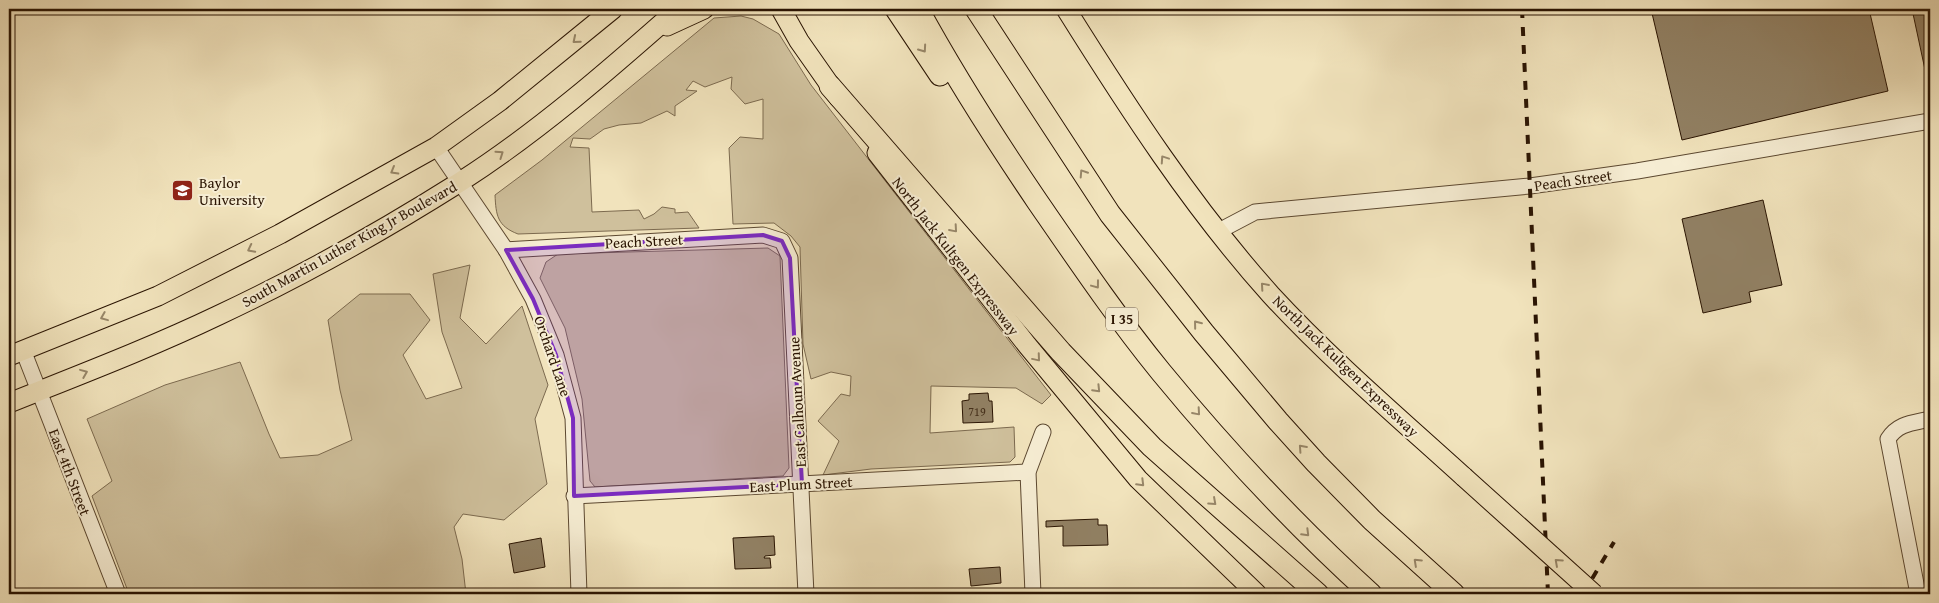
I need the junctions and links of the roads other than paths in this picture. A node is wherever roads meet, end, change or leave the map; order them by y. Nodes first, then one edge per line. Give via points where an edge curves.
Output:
1 (613, 9) edge
2 (678, 9) edge
3 (704, 9) edge
4 (767, 9) edge
5 (896, 9) edge
6 (918, 9) edge
7 (976, 9) edge
8 (990, 9) edge
9 (1066, 9) edge
10 (787, 13) edge
11 (644, 39) junction
12 (995, 39) junction
13 (830, 86) junction
14 (1930, 121) edge
15 (436, 147) junction
16 (460, 182) junction
17 (1218, 232) junction
18 (782, 241) joint
19 (506, 250) junction
20 (1075, 256) junction
21 (16, 353) edge
22 (39, 391) junction
23 (9, 403) edge
24 (1930, 419) edge
25 (1043, 432) dead end
26 (1028, 472) junction
27 (802, 484) junction
28 (574, 496) junction
29 (118, 594) edge
30 (579, 594) edge
31 (806, 594) edge
32 (1033, 594) edge
33 (1257, 594) edge
34 (1318, 594) edge
35 (1371, 594) edge
36 (1454, 594) edge
37 (1594, 594) edge
38 (1918, 594) edge

1 -> 15 main road via 500,101
2 - 11 main road, South Martin Luther King Jr Boulevard
3 - 11 main road
4 - 10 main road
5 -> 20 highway via 974,122
6 - 20 highway, I 35 via 975,106
7 - 12 highway
8 - 12 highway
17 -> 9 main road, North Jack Kultgen Expressway via 1161,154
10 - 13 main road, North Jack Kultgen Expressway
16 -> 11 main road, South Martin Luther King Jr Boulevard via 558,111
36 -> 12 highway via 1372,520 1316,463 1204,332 1110,214
13 -> 33 main road, North Jack Kultgen Expressway via 940,236 1138,479
13 -> 34 highway via 1061,352 1152,447
14 - 17 street, Peach Street via 1530,186 1255,212
15 - 16 street, Orchard Lane
15 -> 21 main road via 280,234 158,296
16 - 19 street, Orchard Lane
22 -> 16 main road, South Martin Luther King Jr Boulevard via 220,315 378,231
37 -> 17 main road, North Jack Kultgen Expressway, bridge via 1333,358 1272,295
18 - 19 street, Peach Street via 763,235
18 - 27 street, East Calhoun Avenue via 790,258
19 - 28 street, Orchard Lane via 533,299 558,364 573,418
20 -> 35 highway, I 35 via 1161,372 1305,532
21 - 22 street, East 4th Street
22 - 23 main road, South Martin Luther King Jr Boulevard
22 - 29 street, East 4th Street
24 - 38 street via 1902,425 1888,439
25 - 26 street
26 - 27 street, East Plum Street
26 - 32 street
27 - 28 street, East Plum Street
27 - 31 street, East Calhoun Avenue
28 - 30 street, Orchard Lane

